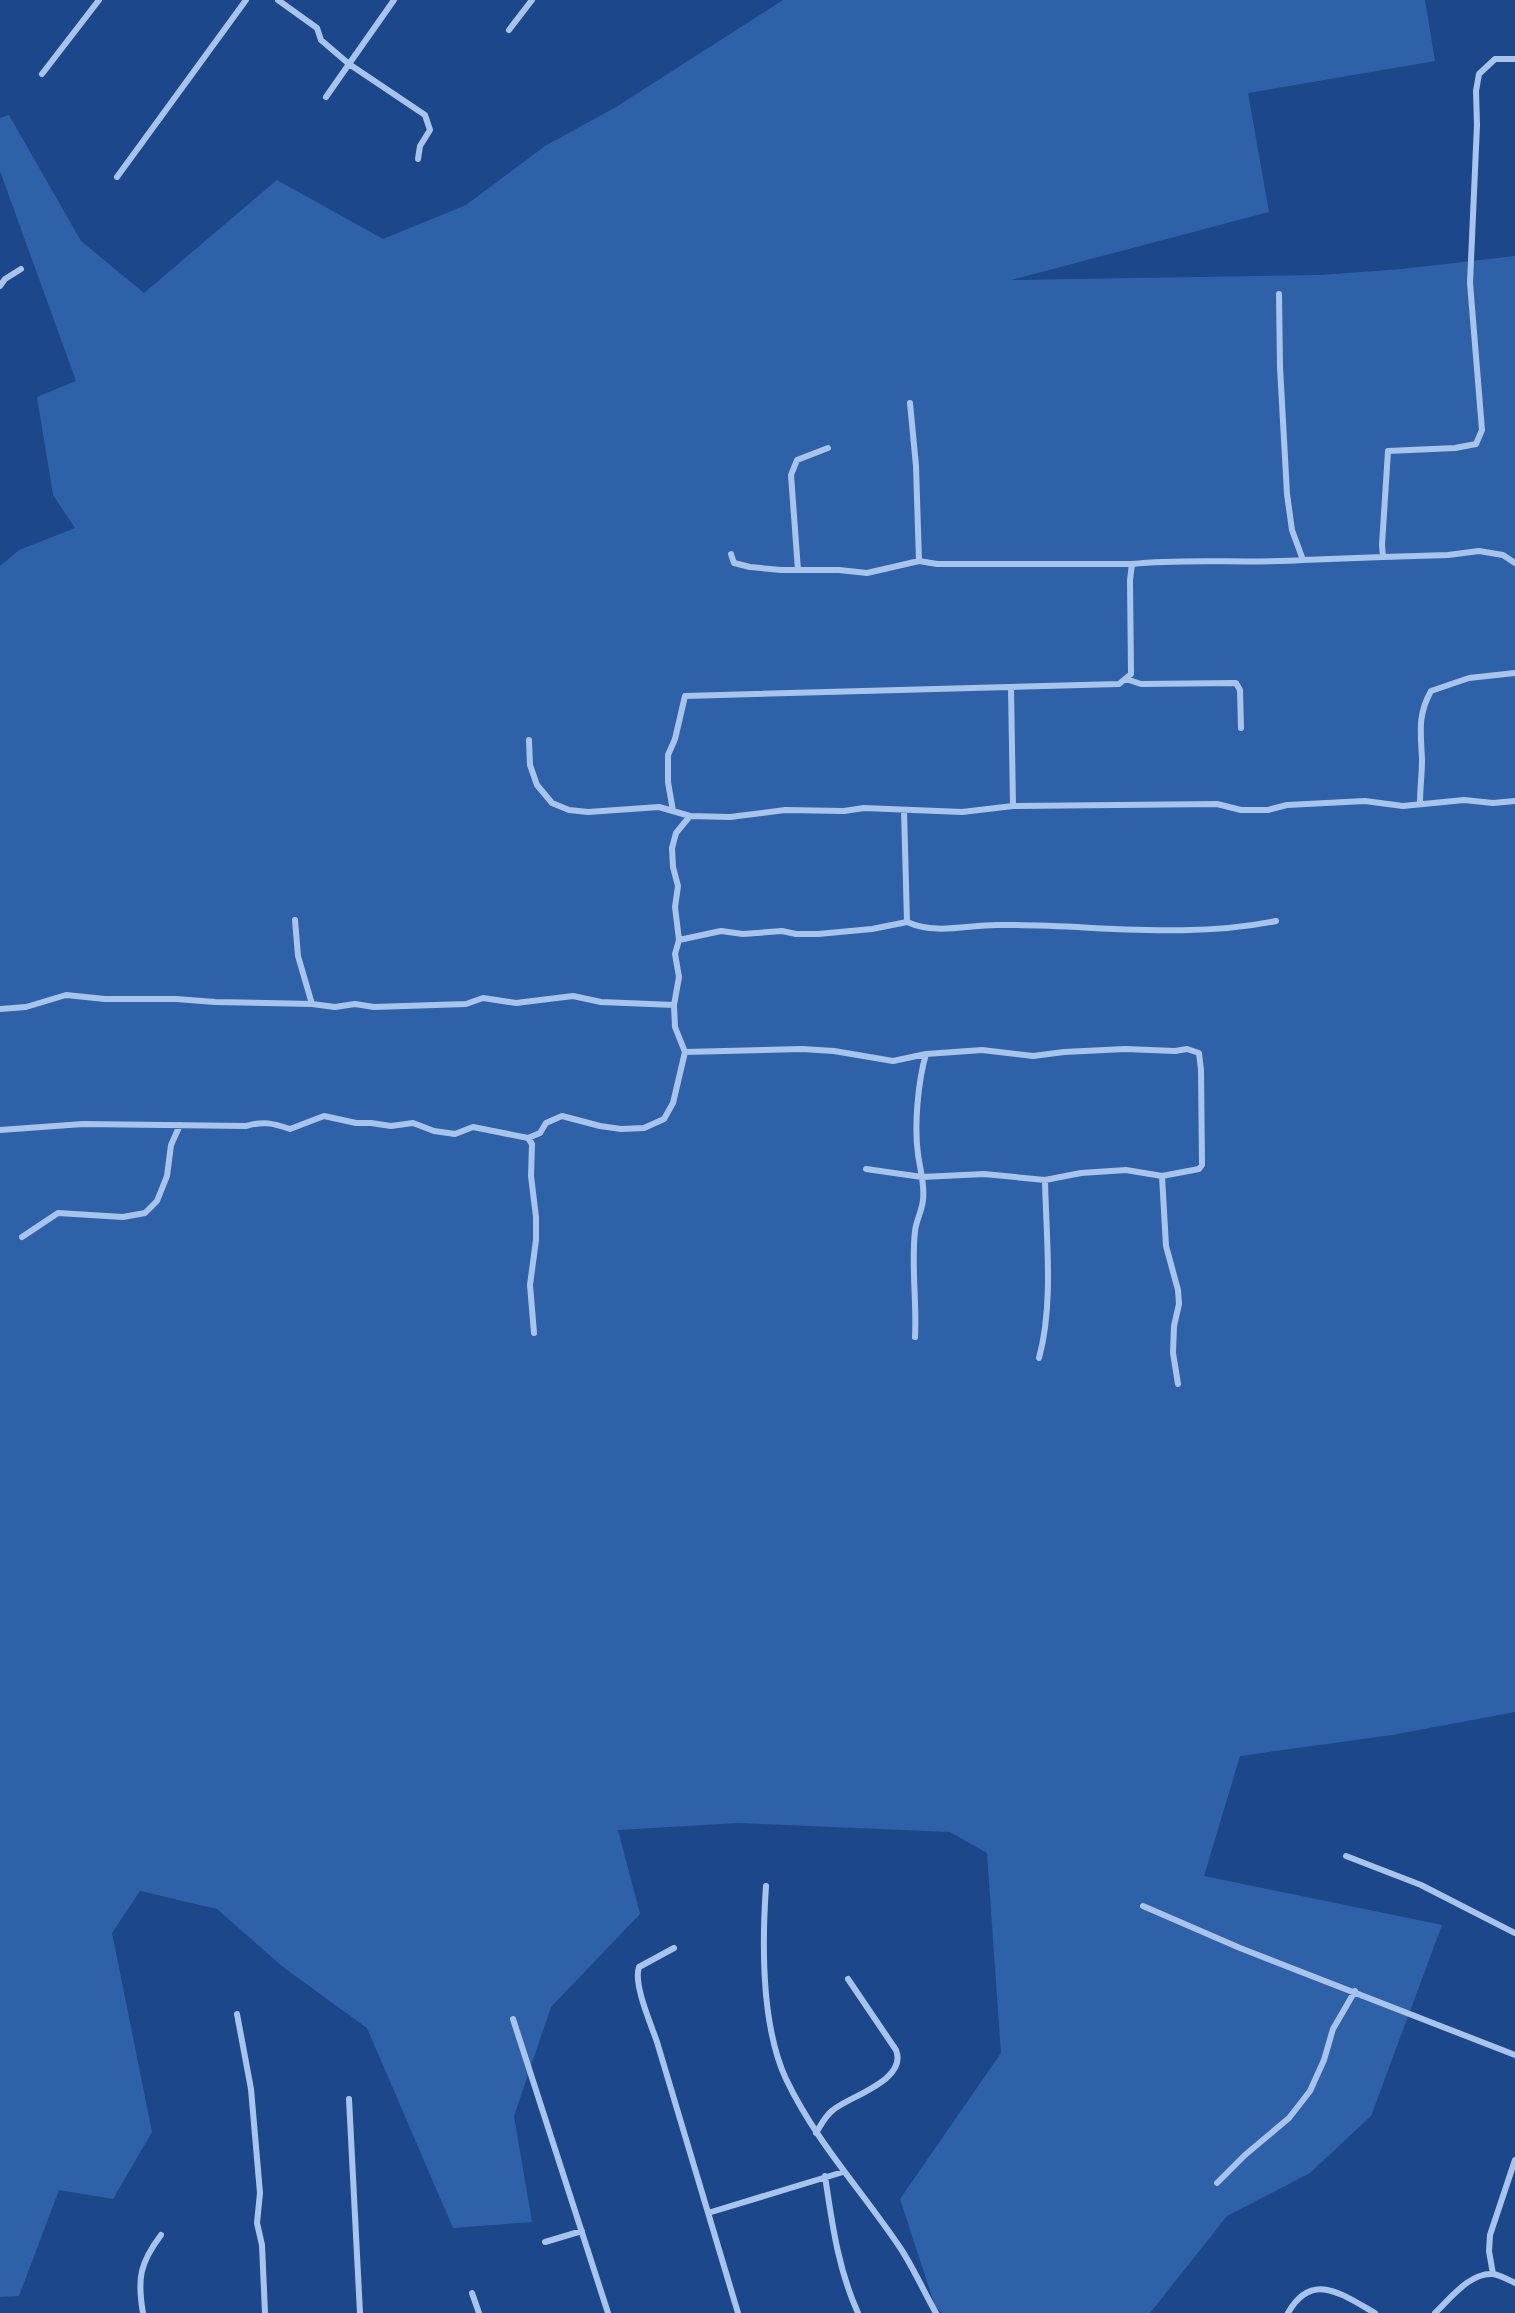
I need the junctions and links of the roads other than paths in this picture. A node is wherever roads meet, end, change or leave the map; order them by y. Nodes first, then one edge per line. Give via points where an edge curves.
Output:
1 (99, 0) edge
2 (246, 0) edge
3 (278, 0) edge
4 (394, 0) edge
5 (532, 0) edge
6 (509, 30) dead end
7 (1515, 58) edge
8 (349, 64) junction
9 (42, 74) dead end
10 (326, 97) dead end
11 (418, 159) dead end
12 (117, 177) dead end
13 (21, 269) dead end
14 (0, 286) edge
15 (1280, 294) dead end
16 (910, 403) dead end
17 (828, 448) dead end
18 (731, 554) dead end
19 (1383, 557) junction
20 (1303, 560) junction
21 (919, 561) junction
22 (1515, 563) edge
23 (1132, 564) junction
24 (798, 570) junction
25 (1515, 673) edge
26 (1126, 679) junction
27 (1011, 688) junction
28 (1241, 728) dead end
29 (530, 740) dead end
30 (1515, 801) edge
31 (1420, 803) junction
32 (1013, 806) junction
33 (904, 810) junction
34 (673, 811) junction
35 (690, 816) junction
36 (295, 920) dead end
37 (1276, 921) dead end
38 (907, 922) junction
39 (679, 940) junction
40 (312, 1004) junction
41 (674, 1005) junction
42 (0, 1009) edge
43 (685, 1052) junction
44 (926, 1054) junction
45 (180, 1125) junction
46 (0, 1130) edge
47 (528, 1138) junction
48 (866, 1169) dead end
49 (1162, 1176) junction
50 (922, 1177) junction
51 (1045, 1180) junction
52 (22, 1237) dead end
53 (534, 1333) dead end
54 (915, 1337) dead end
55 (1038, 1358) dead end
56 (1178, 1384) dead end
57 (1346, 1856) dead end
58 (766, 1886) dead end
59 (1143, 1906) dead end
60 (1515, 1933) edge
61 (675, 1948) dead end
62 (848, 1978) dead end
63 (1355, 1991) junction
64 (237, 2014) dead end
65 (513, 2019) dead end
66 (1515, 2055) edge
67 (350, 2099) dead end
68 (816, 2133) junction
69 (1515, 2160) edge
70 (843, 2172) junction
71 (825, 2176) junction
72 (1217, 2183) dead end
73 (708, 2214) junction
74 (582, 2231) junction
75 (161, 2235) dead end
76 (545, 2242) dead end
77 (1493, 2274) junction
78 (1515, 2283) edge
79 (472, 2293) dead end
80 (143, 2313) edge
81 (265, 2313) edge
82 (360, 2313) edge
83 (479, 2313) edge
84 (608, 2313) edge
85 (738, 2313) edge
86 (858, 2313) edge
87 (936, 2313) edge
88 (1288, 2313) edge
89 (1375, 2313) edge
90 (1435, 2313) edge

1 - 9 street
2 - 12 street
3 - 8 street via 317,28 321,40
4 - 8 street
5 - 6 street
7 - 19 street via 1495,59 1479,74 1476,91 1470,283 1482,430 1476,444 1388,451
8 - 10 street
8 - 11 street via 425,115 430,130 420,146
13 - 14 street
15 - 20 street via 1287,494 1292,530
16 - 21 street
17 - 24 street via 797,460 791,475
18 - 24 street via 734,563 750,567
19 - 20 street
19 - 22 street via 1479,551 1503,555
20 - 23 street
21 - 23 street
21 - 24 street via 867,573
23 - 26 street via 1132,655 1131,674
25 - 31 street via 1469,678 1431,691 1423,706 1420,726
26 - 27 street via 1119,684
26 - 28 street via 1141,684 1236,684 1240,690
27 - 32 street
27 - 34 street via 685,696 668,755
29 - 34 street via 530,765 537,785 552,803 588,812 659,807
30 - 31 street
31 - 32 street via 1316,803 1268,810 1241,810 1217,804
32 - 33 street via 962,812
33 - 35 street via 785,810 730,817
33 - 38 street
34 - 35 street
35 - 39 street via 676,833 672,849 678,886 675,907
36 - 40 street via 298,956
37 - 38 street via 1191,930 996,925 946,930
38 - 39 street via 818,934 720,932
39 - 41 street
40 - 41 street via 382,1007 466,1004 483,998 516,1003 573,996 601,1002
40 - 42 street via 105,999 66,994 26,1007
41 - 43 street via 675,1027
43 - 44 street via 802,1049 893,1061
43 - 47 street via 674,1103 664,1119 644,1128 621,1129 562,1116
44 - 49 street via 982,1050 1033,1056 1125,1049 1187,1049 1199,1053 1202,1165 1199,1169
44 - 50 street via 919,1099 918,1153
45 - 46 street via 83,1124
45 - 47 street via 246,1126 260,1122 290,1129 324,1116 356,1124 413,1123 455,1134 473,1127
45 - 52 street via 171,1144 167,1176 157,1201 145,1213 123,1217 58,1213
47 - 53 street via 532,1144 536,1217 530,1286
48 - 50 street
49 - 51 street via 1126,1170
49 - 56 street via 1167,1246 1178,1290 1173,1353
50 - 51 street via 984,1174
50 - 54 street via 923,1200 915,1240
51 - 55 street via 1047,1285 1044,1338
57 - 60 street via 1421,1885
58 - 68 street via 762,1941 775,2042 786,2078
59 - 63 street
61 - 73 street via 639,1967 638,1978
62 - 68 street via 897,2050 898,2060 884,2082 833,2109
63 - 66 street
63 - 72 street via 1334,2029 1310,2091 1288,2118
64 - 81 street via 251,2089
65 - 74 street
67 - 82 street
68 - 70 street
69 - 77 street via 1490,2235
70 - 71 street
70 - 87 street via 901,2250
71 - 73 street
71 - 86 street via 836,2248
73 - 85 street
74 - 76 street
74 - 84 street
75 - 80 street via 146,2255 141,2271
77 - 78 street
77 - 90 street via 1476,2278 1461,2288
79 - 83 street
88 - 89 street via 1296,2299 1321,2289 1336,2290

